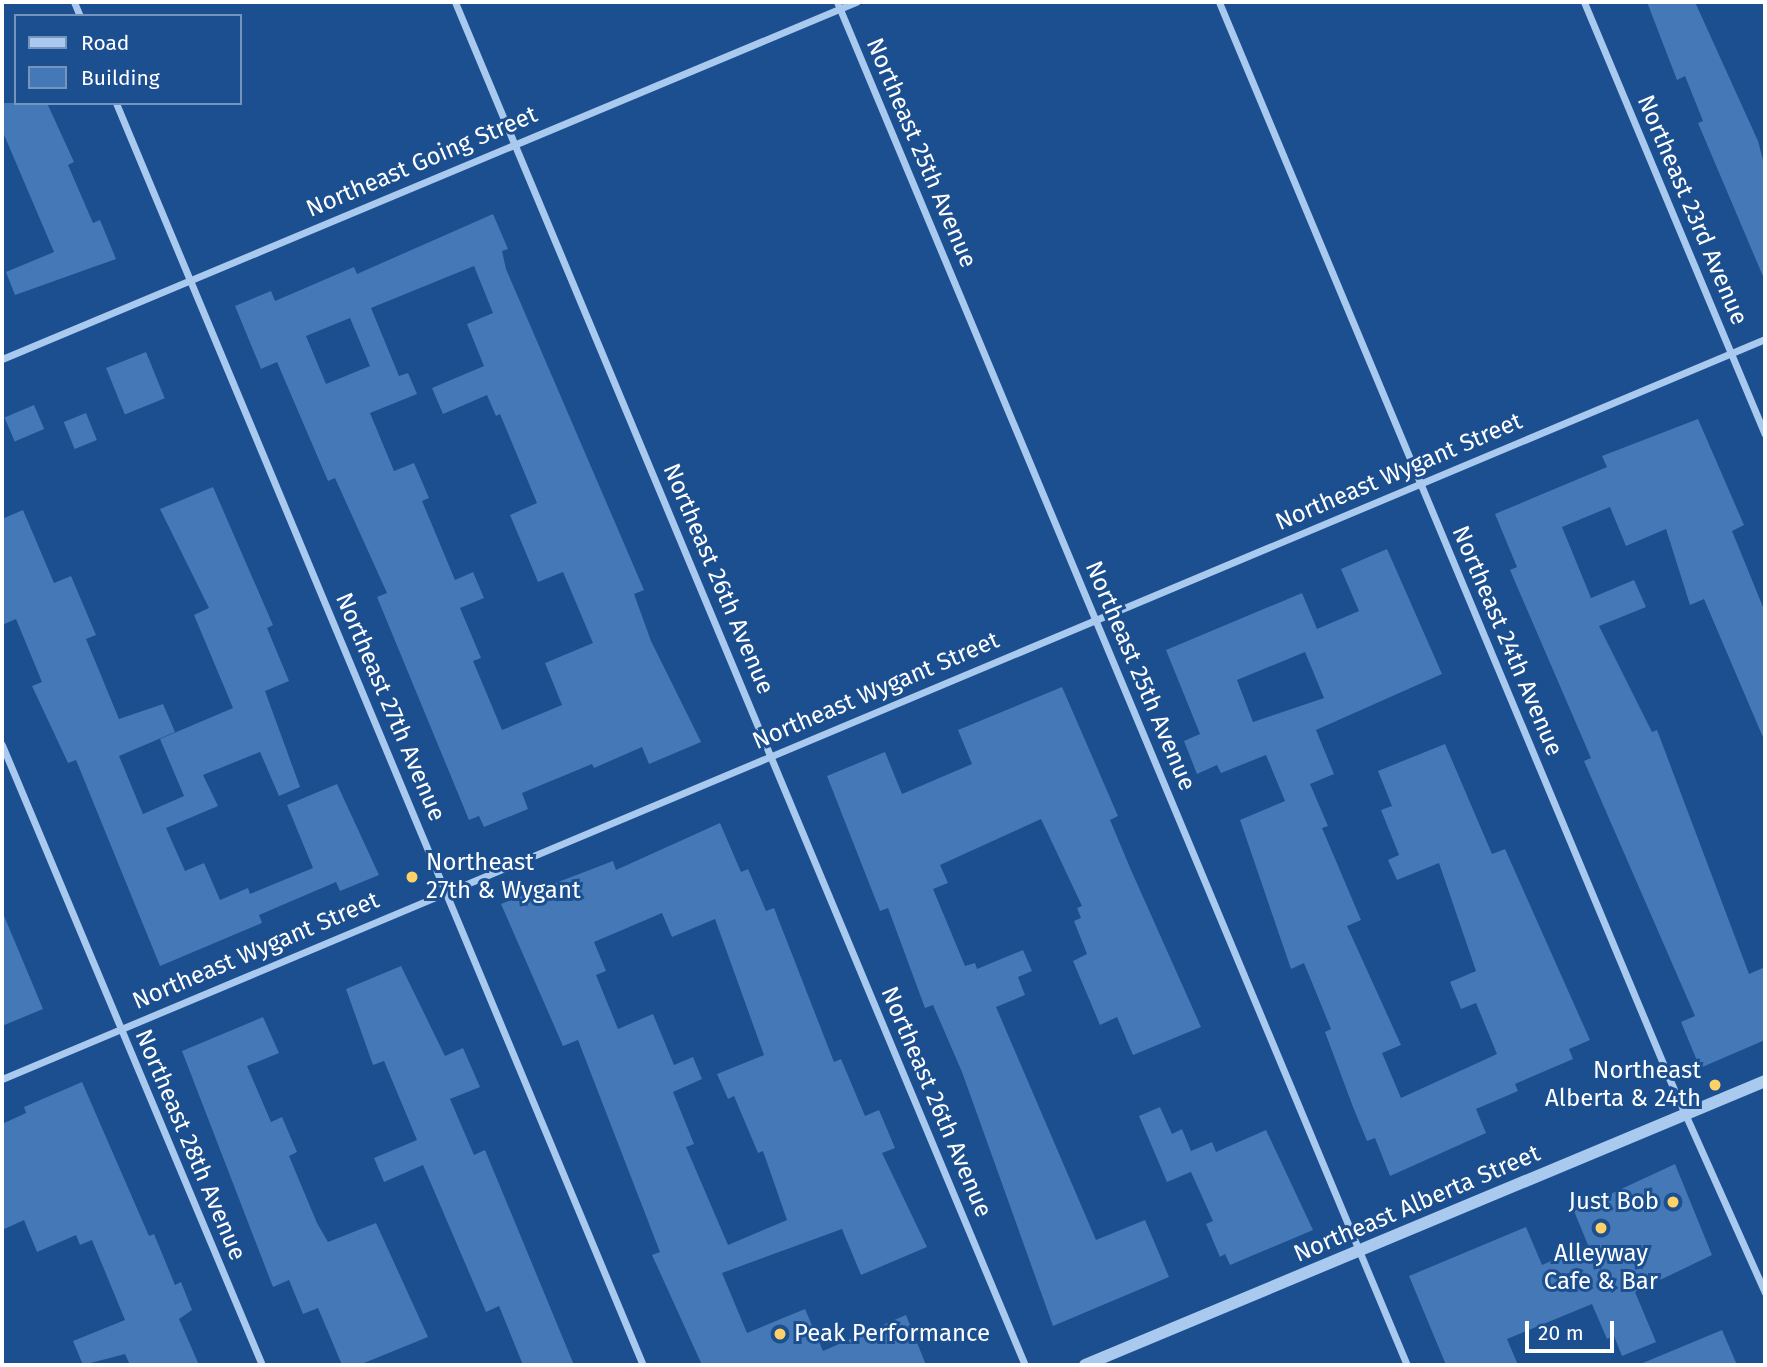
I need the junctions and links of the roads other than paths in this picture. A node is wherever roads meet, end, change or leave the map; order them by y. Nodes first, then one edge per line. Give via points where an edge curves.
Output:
1 (455, 2) edge
2 (856, 2) edge
3 (1219, 2) edge
4 (1584, 2) edge
5 (839, 5) edge
6 (118, 105) edge
7 (514, 145) junction
8 (190, 280) junction
9 (1765, 339) edge
10 (1731, 353) junction
11 (2, 359) edge
12 (1765, 434) edge
13 (1420, 484) junction
14 (1095, 619) junction
15 (2, 745) edge
16 (771, 755) junction
17 (446, 893) junction
18 (121, 1028) junction
19 (2, 1079) edge
20 (1765, 1081) edge
21 (1687, 1114) junction
22 (1359, 1251) junction
23 (1765, 1293) edge
24 (262, 1365) edge
25 (643, 1365) edge
26 (1024, 1365) edge
27 (1085, 1365) edge
28 (1406, 1365) edge

1 - 7 street, Northeast 26th Avenue
2 - 5 street, Northeast Going Street
3 - 13 street, Northeast 24th Avenue
4 - 10 street, Northeast 23rd Avenue
5 - 7 street, Northeast Going Street
5 - 14 street, Northeast 25th Avenue
6 - 8 street, Northeast 27th Avenue
7 - 8 street, Northeast Going Street
7 - 16 street, Northeast 26th Avenue
8 - 11 street, Northeast Going Street
8 - 17 street, Northeast 27th Avenue
9 - 10 street, Northeast Wygant Street
10 - 12 street, Northeast 23rd Avenue
10 - 13 street, Northeast Wygant Street
13 - 14 street, Northeast Wygant Street
13 - 21 street, Northeast 24th Avenue
14 - 16 street, Northeast Wygant Street
14 - 22 street, Northeast 25th Avenue
15 - 18 street, Northeast 28th Avenue
16 - 17 street, Northeast Wygant Street
16 - 26 street, Northeast 26th Avenue
17 - 18 street, Northeast Wygant Street
17 - 25 street, Northeast 27th Avenue
18 - 19 street, Northeast Wygant Street
18 - 24 street, Northeast 28th Avenue
20 - 21 street, Northeast Alberta Street
21 - 22 street, Northeast Alberta Street
21 - 23 street, Northeast 24th Avenue
22 - 27 street, Northeast Alberta Street
22 - 28 street, Northeast 25th Avenue

